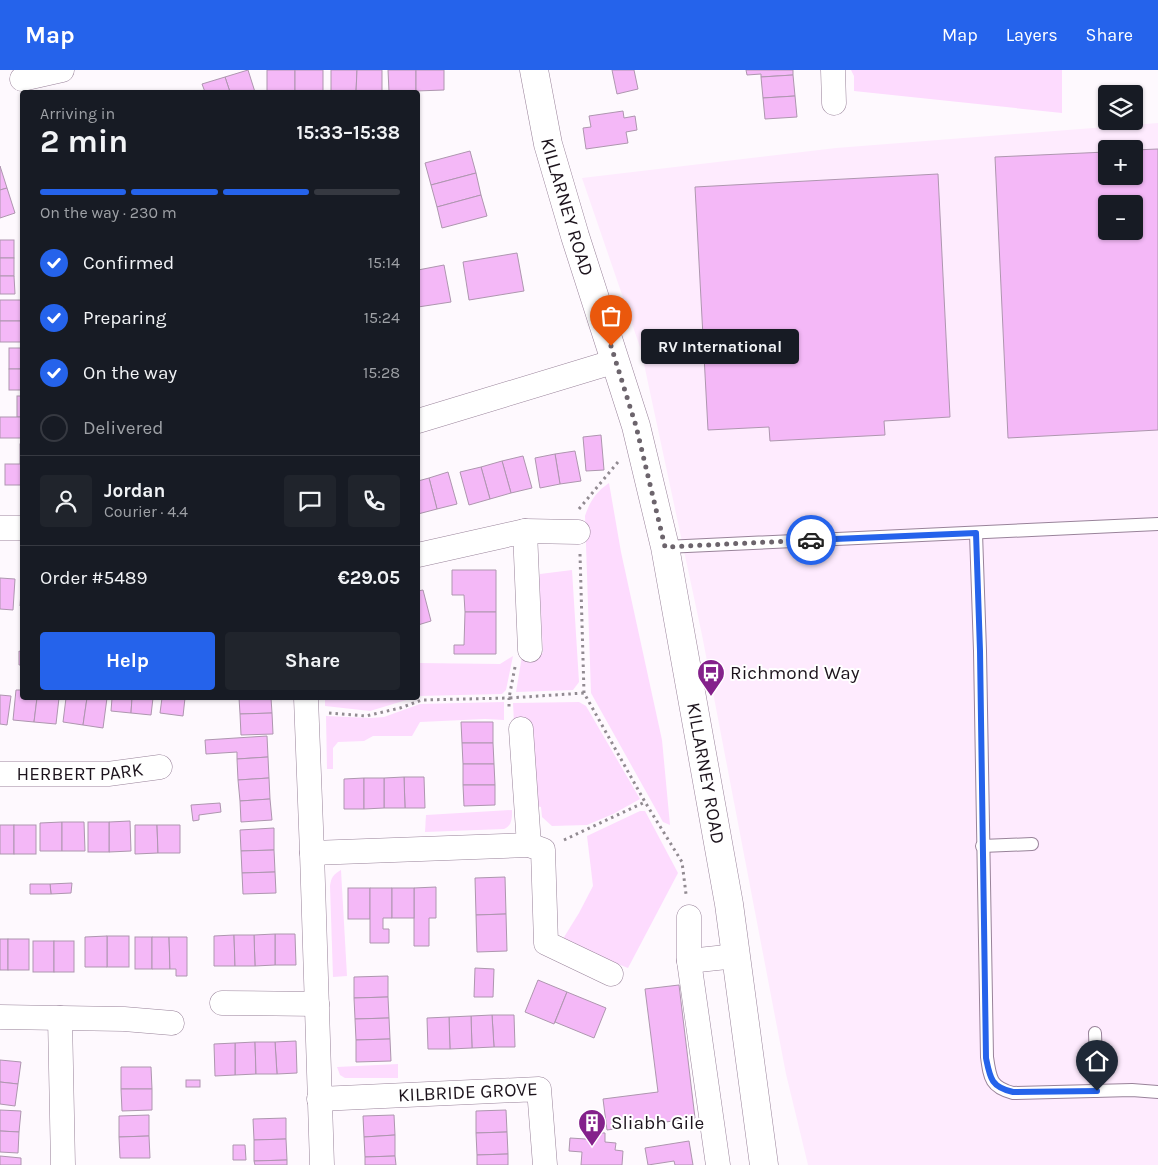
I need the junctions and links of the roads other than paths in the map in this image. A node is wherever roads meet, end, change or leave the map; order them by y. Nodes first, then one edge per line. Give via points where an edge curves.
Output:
1 (62, 70) edge
2 (534, 70) edge
3 (833, 70) edge
4 (22, 81) edge
5 (834, 103) dead end
6 (616, 361) junction
7 (420, 420) edge
8 (1158, 524) edge
9 (0, 528) edge
10 (20, 528) edge
11 (525, 531) junction
12 (578, 532) road end
13 (976, 533) junction
14 (665, 547) junction
15 (420, 555) edge
16 (530, 650) road end
17 (306, 704) edge
18 (521, 729) road end
19 (160, 768) dead end
20 (0, 774) edge
21 (1032, 844) dead end
22 (982, 846) junction
23 (536, 848) junction
24 (312, 853) junction
25 (689, 917) road end
26 (736, 956) junction
27 (689, 961) junction
28 (611, 974) dead end
29 (222, 1003) dead end
30 (317, 1004) junction
31 (0, 1017) edge
32 (60, 1018) junction
33 (172, 1023) dead end
34 (1095, 1033) dead end
35 (1097, 1091) junction
36 (1158, 1092) edge
37 (319, 1099) junction
38 (63, 1165) edge
39 (322, 1165) edge
40 (545, 1165) edge
41 (718, 1165) edge
42 (764, 1165) edge

1 - 4 street
2 - 6 main road, KILLARNEY ROAD via 548,144 574,236
3 - 5 street
6 - 7 street
6 - 14 main road, KILLARNEY ROAD via 640,439
8 - 13 lane
9 - 10 street
11 - 12 street
11 - 15 street
11 - 16 street
13 - 14 lane
13 - 22 lane
14 - 26 main road, KILLARNEY ROAD
17 - 24 street
18 - 23 street
19 - 20 street, HERBERT PARK via 108,774
21 - 22 lane
22 - 35 lane via 986,1058 989,1073 1001,1090
23 - 24 street
23 - 28 street via 546,943
24 - 30 street
25 - 27 street
26 - 27 street
26 - 42 main road, KILLARNEY ROAD
27 - 41 street
29 - 30 street
30 - 37 street
31 - 32 street
32 - 33 street
32 - 38 street
34 - 35 lane
35 - 36 lane
37 - 39 street
37 - 40 street, KILBRIDE GROVE via 539,1089

